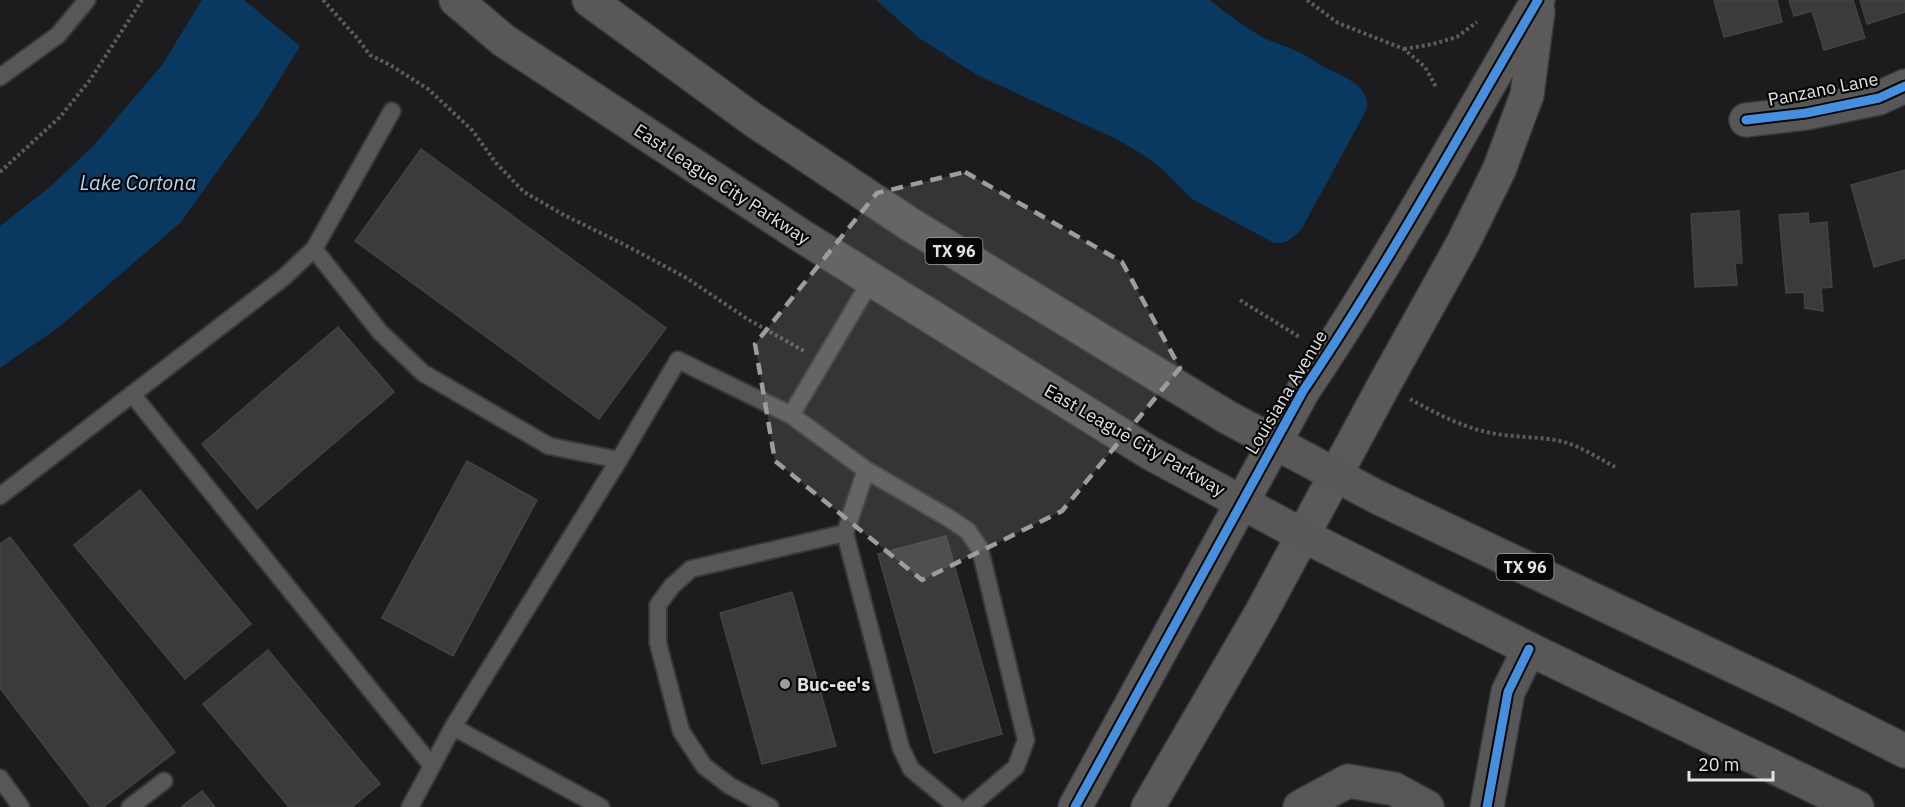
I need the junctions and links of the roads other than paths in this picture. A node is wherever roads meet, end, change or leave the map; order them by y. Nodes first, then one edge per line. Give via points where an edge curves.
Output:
1 (87, 0) edge
2 (456, 0) edge
3 (589, 0) edge
4 (1539, 0) edge
5 (0, 77) edge
6 (1905, 86) edge
7 (392, 111) dead end
8 (1746, 120) dead end
9 (314, 249) junction
10 (872, 279) junction
11 (132, 394) junction
12 (791, 415) junction
13 (1274, 442) junction
14 (619, 460) junction
15 (866, 470) junction
16 (1336, 474) junction
17 (0, 496) edge
18 (1242, 503) junction
19 (845, 533) junction
20 (1304, 536) junction
21 (1529, 649) junction
22 (453, 727) junction
23 (1905, 750) edge
24 (432, 766) junction
25 (0, 778) edge
26 (164, 781) dead end
27 (21, 807) edge
28 (130, 807) edge
29 (410, 807) edge
30 (601, 807) edge
31 (770, 807) edge
32 (957, 807) edge
33 (969, 807) edge
34 (1075, 807) edge
35 (1148, 807) edge
36 (1300, 807) edge
37 (1427, 807) edge
38 (1488, 807) edge
39 (1857, 807) edge

1 - 5 lane via 58,35
2 - 10 main road, East League City Parkway via 503,40
3 - 13 main road, TX 96 via 752,119 911,225
4 - 13 street, Louisiana Avenue
4 - 16 street, Louisiana Avenue via 1527,95 1499,170
6 - 8 street, Panzano Lane via 1879,98
7 - 9 lane
9 - 11 lane via 283,278
9 - 14 lane via 380,332 423,373 549,446
10 - 12 lane
10 - 18 main road, East League City Parkway via 1150,453
11 - 17 lane
11 - 24 lane
12 - 14 lane via 678,360
12 - 15 lane
13 - 16 main road, TX 96
13 - 18 street, Louisiana Avenue
14 - 22 lane
15 - 19 lane
15 - 33 lane via 947,516 968,531 980,549 1026,740 1016,767
16 - 20 street, Louisiana Avenue
16 - 23 main road, TX 96
18 - 20 main road, East League City Parkway
18 - 34 street, Louisiana Avenue
19 - 31 lane via 690,569 658,605 658,643 681,731 704,766 730,786
19 - 32 lane via 901,748 911,769
20 - 21 main road, East League City Parkway
20 - 35 street, Louisiana Avenue
21 - 38 street via 1508,692
21 - 39 main road, East League City Parkway
22 - 24 lane
22 - 30 lane
24 - 29 lane
25 - 27 lane
26 - 28 lane
36 - 37 street via 1348,782 1394,789

